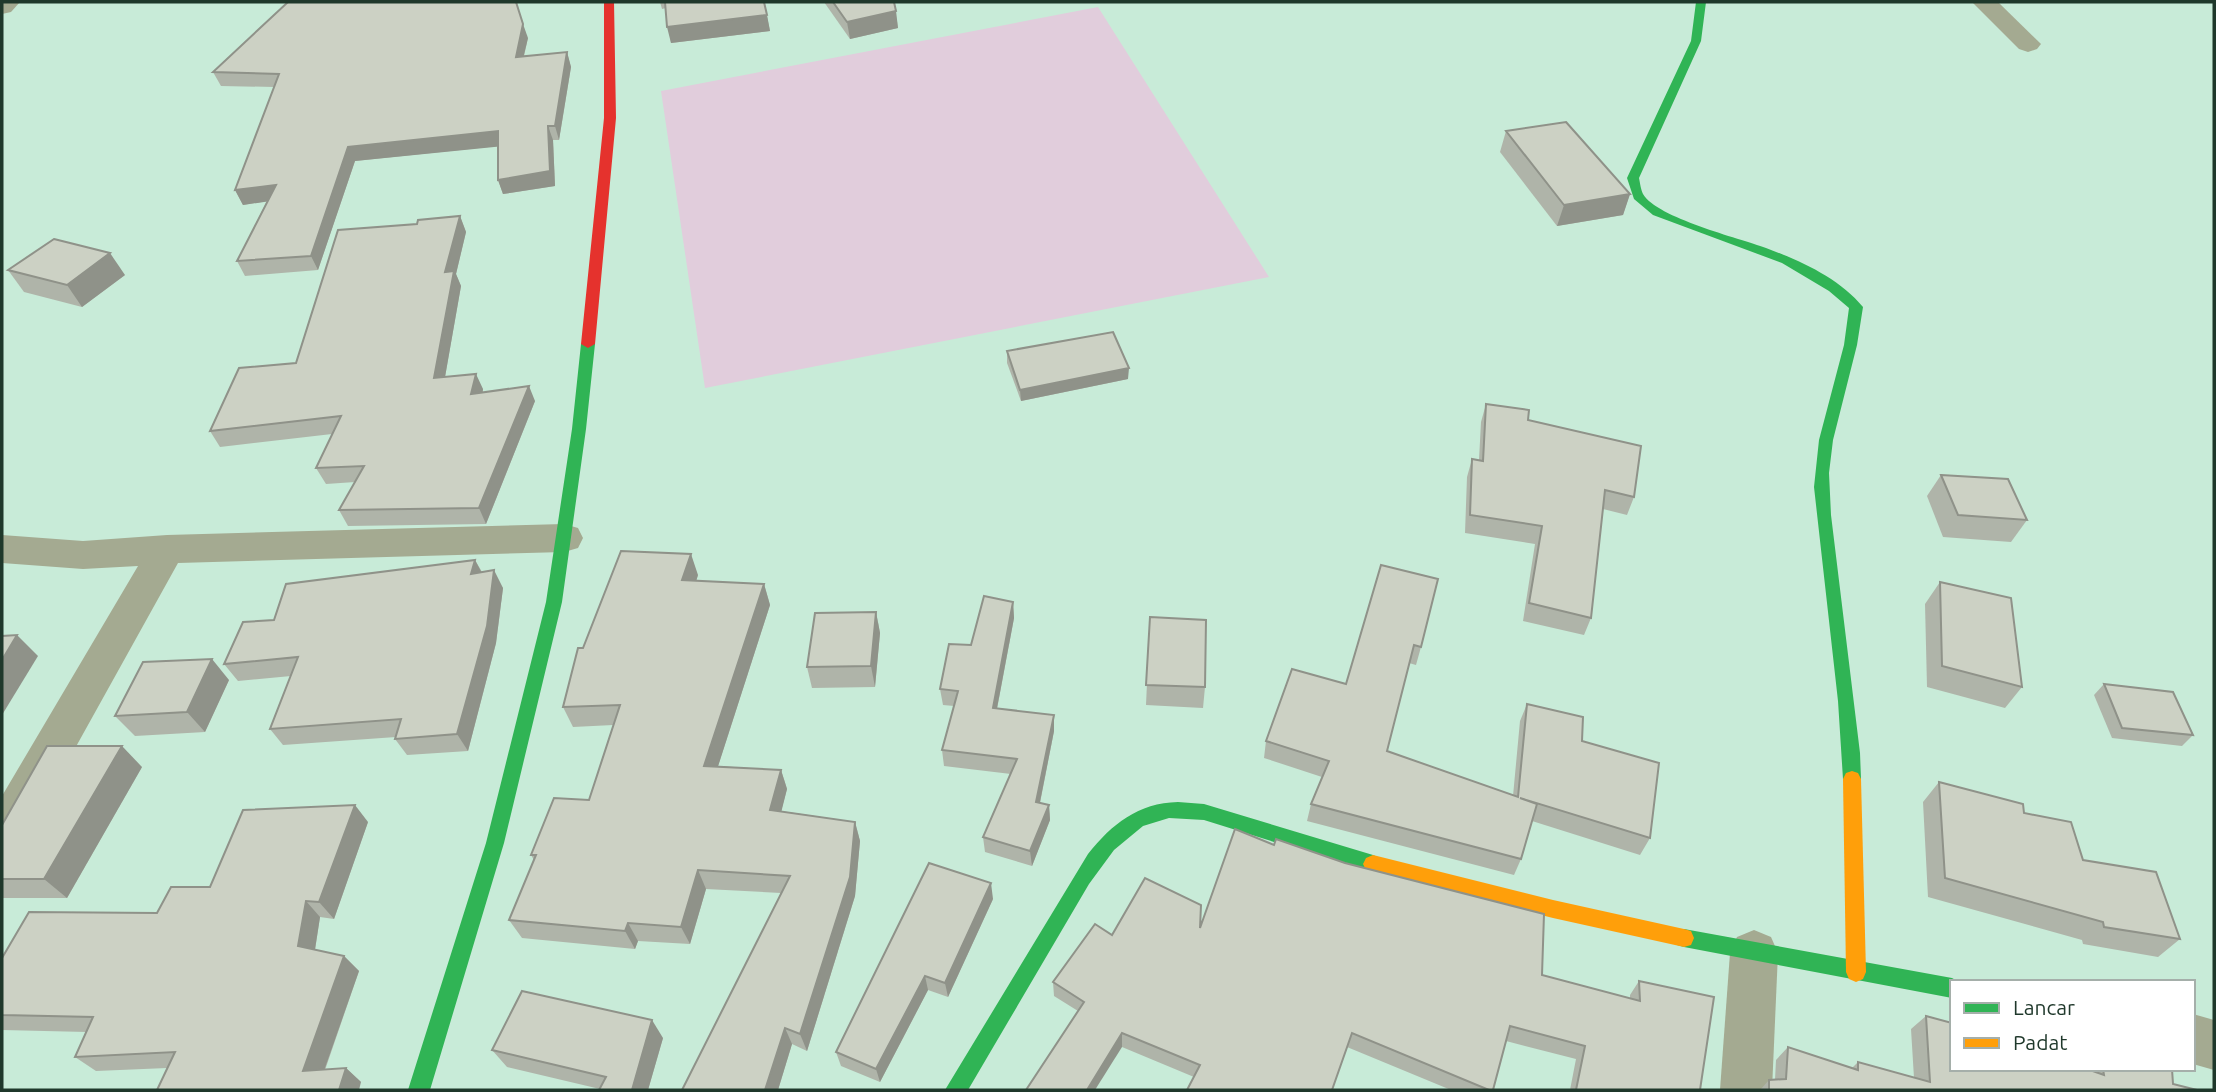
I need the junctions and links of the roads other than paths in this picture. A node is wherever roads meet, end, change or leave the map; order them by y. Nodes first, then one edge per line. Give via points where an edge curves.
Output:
1 (8, 2) edge
2 (609, 2) edge
3 (1701, 2) edge
4 (1984, 2) edge
5 (2, 7) edge
6 (2028, 44) dead end
7 (564, 538) junction
8 (2, 549) edge
9 (167, 549) junction
10 (2, 837) edge
11 (1754, 953) junction
12 (1856, 972) junction
13 (1950, 988) edge
14 (2195, 1040) edge
15 (2214, 1045) edge
16 (419, 1090) edge
17 (956, 1090) edge
18 (1746, 1090) edge

1 - 5 street
2 - 7 street via 610,118
3 - 12 street via 1696,41 1633,178 1634,192 1647,206 1672,218 1822,276 1856,307 1823,460 1825,528 1851,742
4 - 6 street
7 - 9 street
7 - 16 street via 554,603 495,842
8 - 9 street via 83,555
9 - 10 street
11 - 12 street
11 - 17 street via 1497,898 1313,847 1209,812 1164,809 1121,829 1109,843
11 - 18 street
12 - 13 street
14 - 15 street

